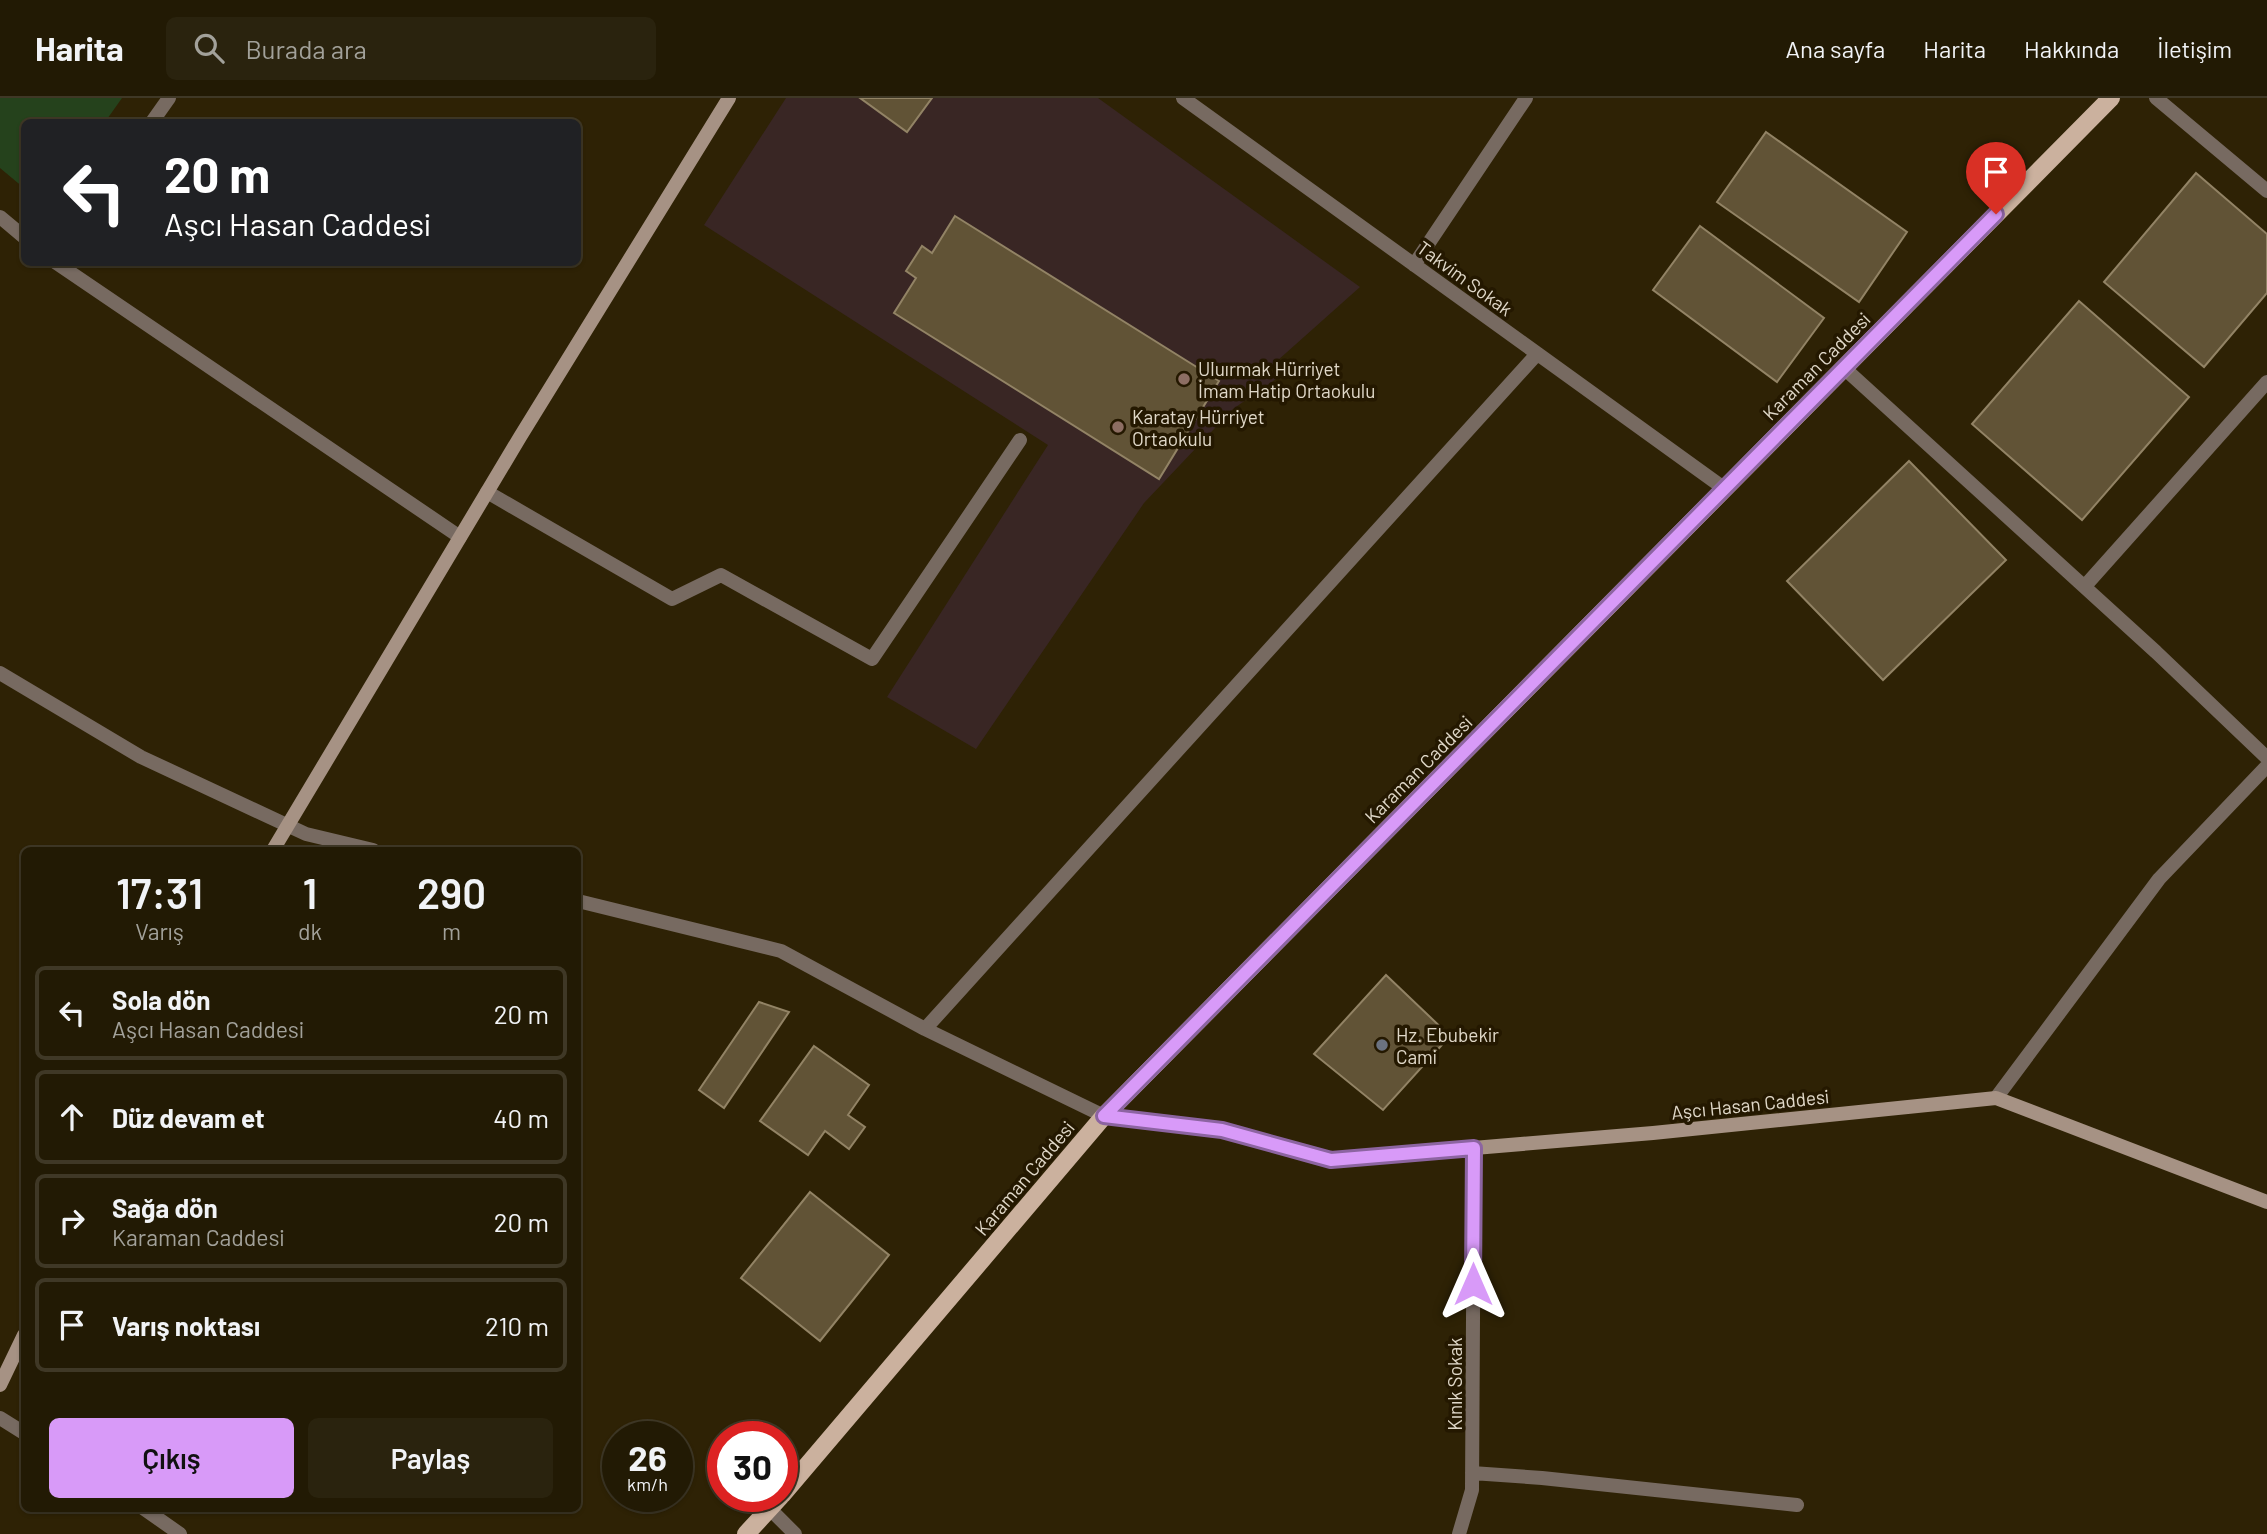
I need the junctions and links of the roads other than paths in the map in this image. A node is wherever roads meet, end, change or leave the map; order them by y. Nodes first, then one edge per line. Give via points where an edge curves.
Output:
1 (169, 98) edge
2 (729, 98) edge
3 (1183, 98) edge
4 (1526, 98) edge
5 (2110, 98) edge
6 (2156, 98) edge
7 (154, 119) edge
8 (2267, 191) edge
9 (0, 217) edge
10 (21, 234) edge
11 (1414, 265) junction
12 (61, 266) edge
13 (1537, 354) junction
14 (1844, 368) junction
15 (2267, 382) edge
16 (1020, 440) dead end
17 (1725, 489) junction
18 (487, 492) junction
19 (460, 537) junction
20 (2085, 586) junction
21 (0, 673) edge
22 (2267, 758) edge
23 (2267, 766) edge
24 (287, 825) junction
25 (276, 847) edge
26 (360, 847) edge
27 (581, 902) edge
28 (925, 1028) junction
29 (1996, 1098) junction
30 (1104, 1116) junction
31 (1474, 1148) junction
32 (2267, 1202) edge
33 (21, 1341) edge
34 (0, 1385) edge
35 (0, 1418) edge
36 (21, 1431) edge
37 (1472, 1473) junction
38 (798, 1476) edge
39 (1797, 1505) dead end
40 (149, 1512) edge
41 (767, 1512) edge
42 (784, 1512) edge
43 (180, 1534) edge
44 (746, 1534) edge
45 (795, 1534) edge
46 (1459, 1534) edge

1 - 7 street
2 - 18 street
3 - 11 street, Takvim Sokak
4 - 11 street
5 - 14 main road, Karaman Caddesi
6 - 8 street
9 - 10 street
11 - 13 street, Takvim Sokak
12 - 19 street
13 - 17 street, Takvim Sokak
13 - 28 street
14 - 17 main road, Karaman Caddesi
14 - 20 street
15 - 20 street
16 - 18 street via 872,659 721,575 672,599
17 - 30 main road, Karaman Caddesi
18 - 19 street
19 - 24 street
20 - 22 street
21 - 24 street via 141,757
23 - 29 street via 2159,878
24 - 25 street
24 - 26 street
27 - 28 street via 781,951
28 - 30 street
29 - 31 street, Aşcı Hasan Caddesi
29 - 32 street, Aşcı Hasan Caddesi
30 - 31 street, Aşcı Hasan Caddesi via 1222,1130 1331,1160
30 - 38 main road, Karaman Caddesi
31 - 37 street, Kınık Sokak
33 - 34 street
35 - 36 street
37 - 39 street
37 - 46 street, Kınık Sokak
40 - 43 street
41 - 44 main road, Karaman Caddesi
42 - 45 street

